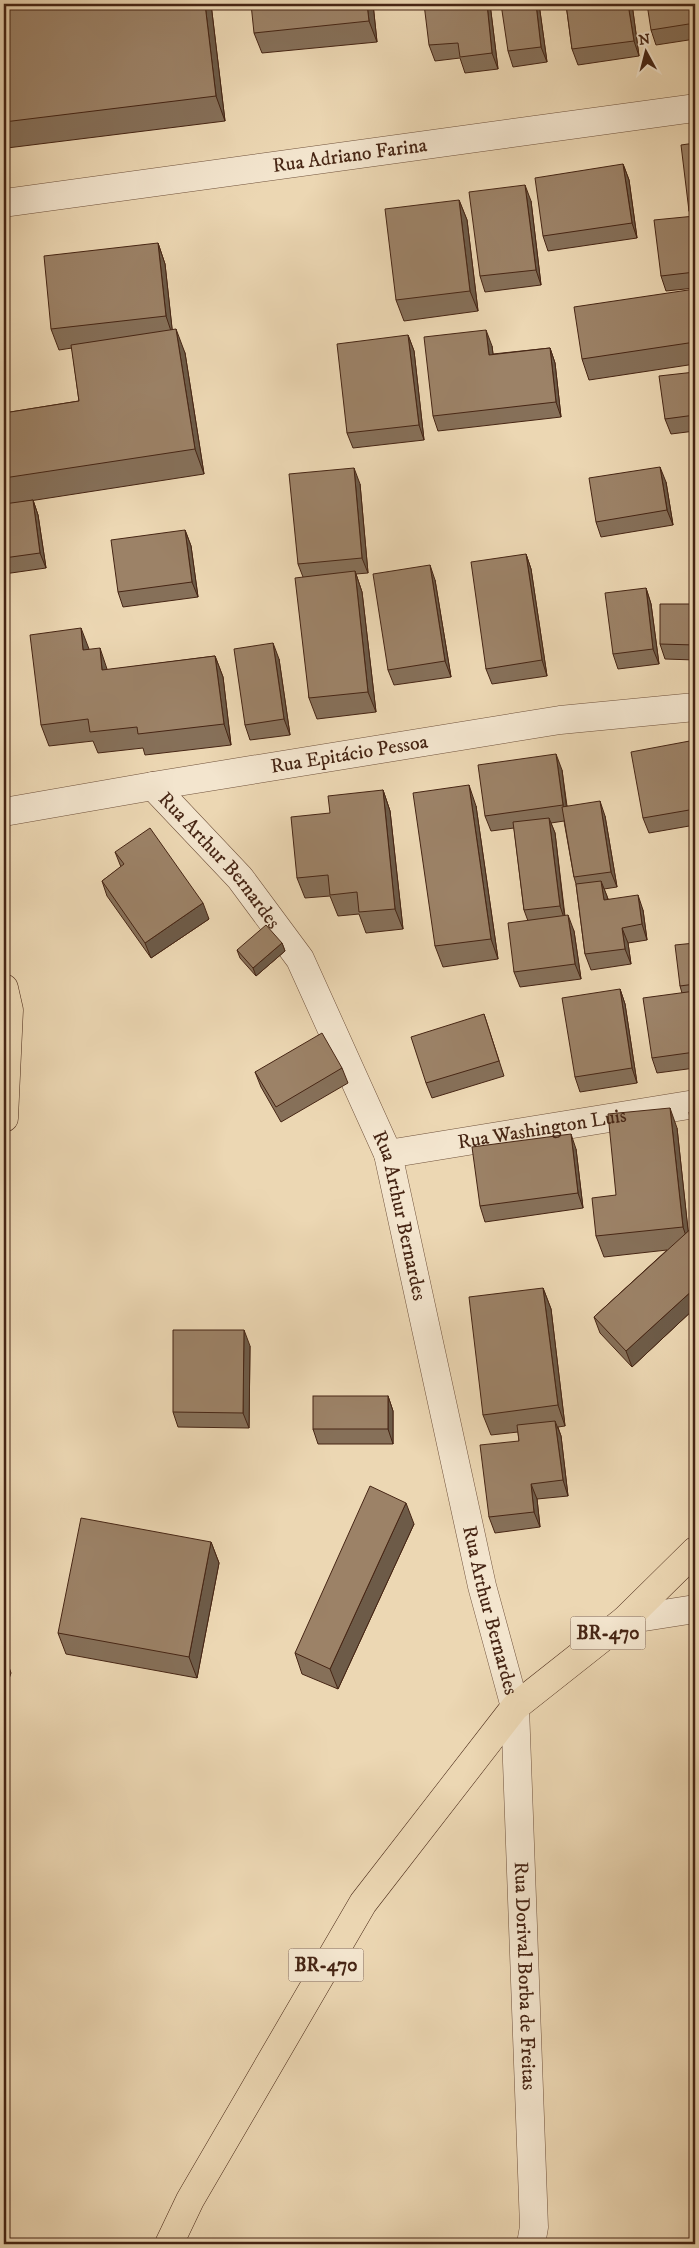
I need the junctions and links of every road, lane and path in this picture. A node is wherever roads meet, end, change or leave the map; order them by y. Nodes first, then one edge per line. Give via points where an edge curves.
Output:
1 (695, 108) edge
2 (4, 203) edge
3 (695, 707) edge
4 (153, 786) junction
5 (4, 812) edge
6 (4, 988) edge
7 (695, 1104) edge
8 (4, 1118) edge
9 (388, 1154) junction
10 (695, 1551) edge
11 (695, 1609) edge
12 (625, 1620) junction
13 (514, 1707) junction
14 (169, 2244) edge
15 (531, 2244) edge

1 - 2 street, Rua Adriano Farina
3 - 4 street, Rua Epitácio Pessoa via 560,720
4 - 5 street, Rua Epitácio Pessoa
4 - 9 street, Rua Arthur Bernardes via 240,878 300,959
6 - 8 main road via 9,1010
7 - 9 street, Rua Washington Luis
9 - 13 street, Rua Arthur Bernardes via 482,1586
10 - 12 main road, BR-470
11 - 12 street
12 - 13 main road, BR-470
13 - 14 main road, BR-470 via 363,1903 190,2200
13 - 15 street, Rua Dorival Borba de Freitas via 534,2227

